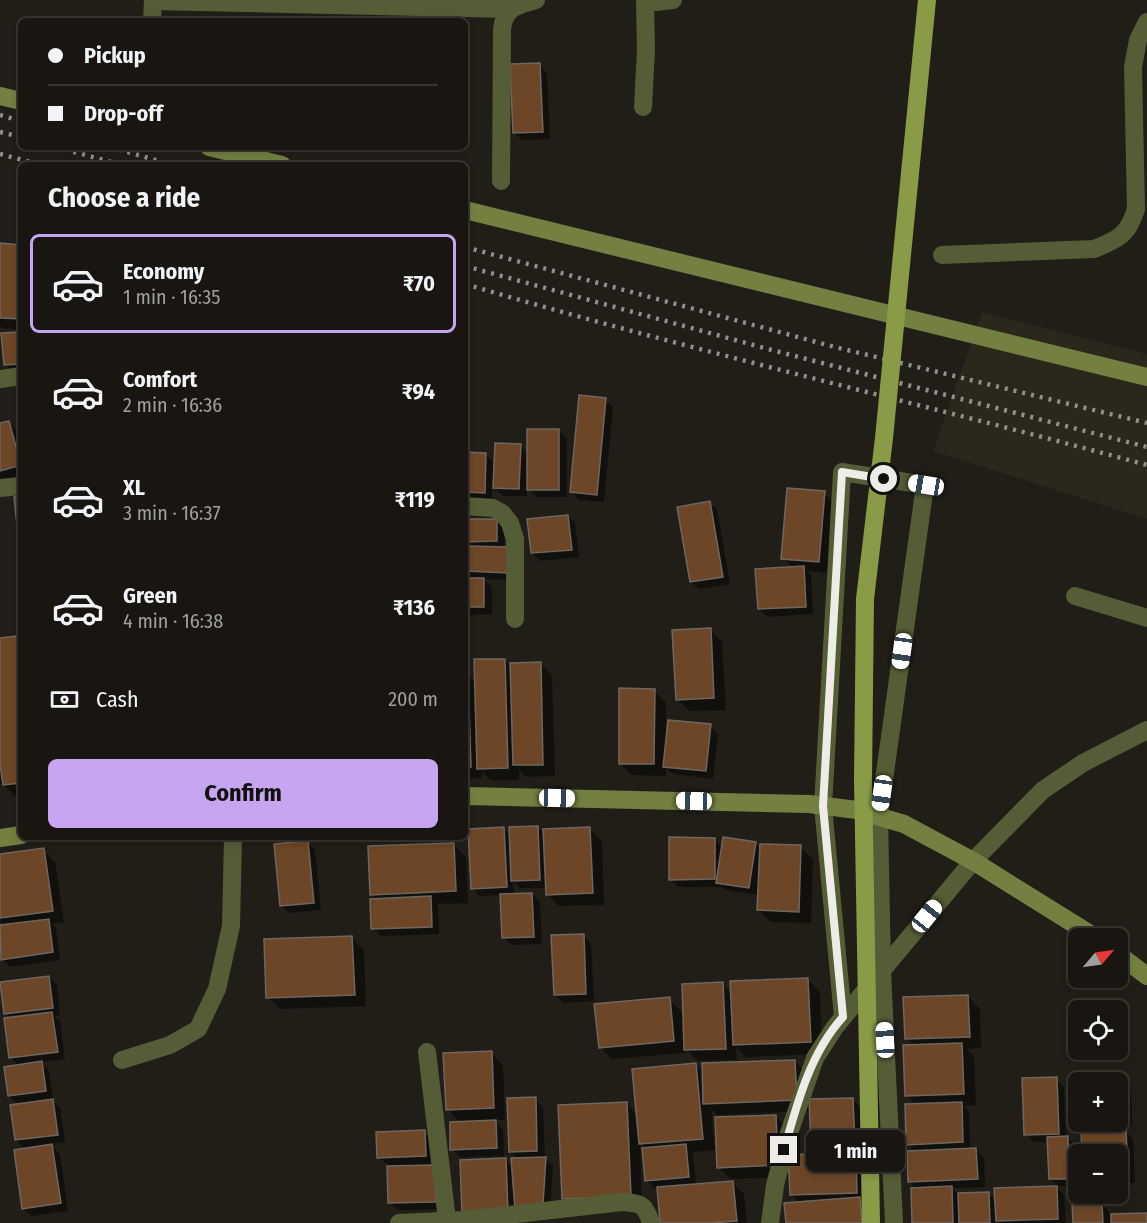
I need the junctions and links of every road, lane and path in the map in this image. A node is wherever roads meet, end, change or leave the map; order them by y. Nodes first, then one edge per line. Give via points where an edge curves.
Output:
1 (162, 0) edge
2 (536, 0) edge
3 (674, 0) edge
4 (927, 0) edge
5 (645, 2) edge
6 (510, 9) junction
7 (153, 18) edge
8 (1147, 22) edge
9 (0, 96) edge
10 (18, 100) edge
11 (643, 107) dead end
12 (221, 150) edge
13 (270, 162) edge
14 (501, 181) dead end
15 (468, 211) edge
16 (942, 255) dead end
17 (18, 376) edge
18 (1147, 377) edge
19 (0, 379) edge
20 (18, 486) edge
21 (0, 488) edge
22 (468, 506) edge
23 (1075, 596) dead end
24 (1147, 618) edge
25 (515, 619) dead end
26 (1147, 730) edge
27 (468, 796) edge
28 (823, 806) junction
29 (879, 816) junction
30 (18, 835) edge
31 (0, 838) edge
32 (233, 840) edge
33 (973, 861) junction
34 (1080, 928) edge
35 (1128, 962) edge
36 (882, 972) junction
37 (1147, 976) edge
38 (843, 1017) junction
39 (427, 1052) dead end
40 (122, 1060) dead end
41 (447, 1220) junction
42 (399, 1223) edge
43 (651, 1223) edge
44 (770, 1223) edge
45 (871, 1223) edge
46 (894, 1223) edge

1 - 6 street
1 - 7 street
2 - 6 street
3 - 5 street
4 - 45 main road, bridge via 865,599 863,780
5 - 11 street
6 - 14 street via 502,29
8 - 16 street via 1138,40 1133,66 1136,209 1130,227 1117,240 1094,249
9 - 10 street
12 - 13 street
15 - 18 street
17 - 19 street
20 - 21 street
22 - 25 street via 494,508 510,523 514,539
23 - 24 street
26 - 33 street via 1083,763 1043,790
27 - 28 street
28 - 29 street
28 - 29 street via 842,472 926,485
28 - 38 street
29 - 33 street via 904,824
29 - 36 street
30 - 31 street
32 - 40 street via 231,926 217,989 198,1029 170,1046
33 - 34 street
33 - 36 street
35 - 37 street
36 - 38 street
36 - 46 street
38 - 44 street via 815,1058 789,1133
39 - 41 street
41 - 42 street
41 - 43 street via 622,1202 637,1203 646,1209

